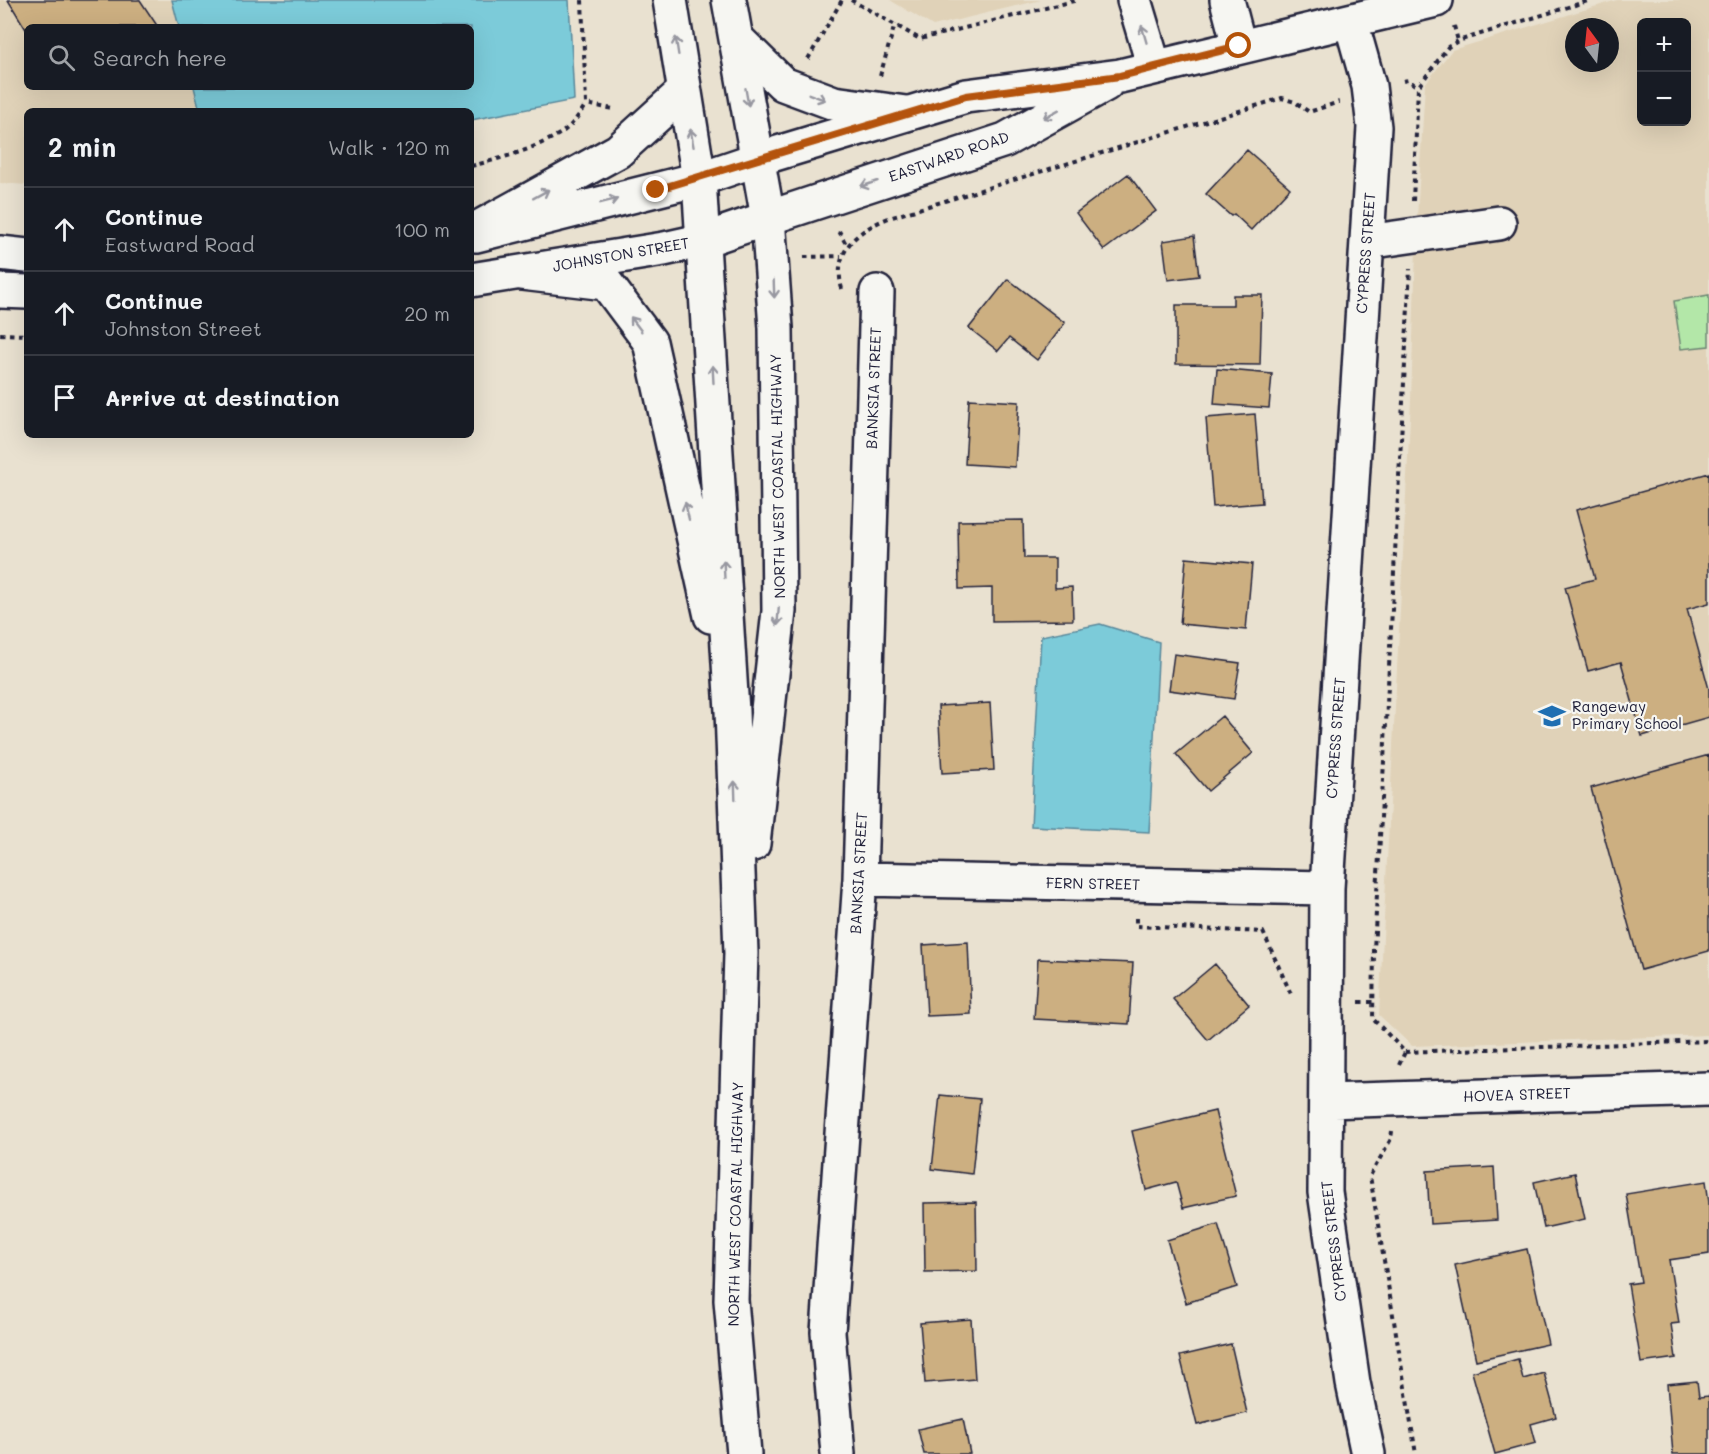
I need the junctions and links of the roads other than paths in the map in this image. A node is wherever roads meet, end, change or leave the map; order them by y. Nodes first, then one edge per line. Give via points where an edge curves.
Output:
1 (670, 0) edge
2 (729, 0) edge
3 (1134, 0) edge
4 (1227, 0) edge
5 (1436, 0) edge
6 (1351, 22) junction
7 (736, 39) junction
8 (1239, 46) junction
9 (1154, 67) junction
10 (1120, 76) junction
11 (684, 91) junction
12 (906, 113) junction
13 (758, 159) junction
14 (699, 178) junction
15 (768, 218) junction
16 (1499, 223) dead end
17 (474, 232) edge
18 (474, 233) edge
19 (704, 240) junction
20 (1367, 242) junction
21 (0, 253) edge
22 (24, 256) edge
23 (522, 273) junction
24 (474, 280) edge
25 (863, 290) road end
26 (0, 291) edge
27 (24, 292) edge
28 (732, 711) junction
29 (860, 879) junction
30 (1327, 888) junction
31 (741, 953) junction
32 (1709, 1089) edge
33 (1326, 1101) junction
34 (744, 1454) edge
35 (838, 1454) edge
36 (1368, 1454) edge

11 -> 1 main road, NORTH WEST COASTAL HIGHWAY
2 - 7 main road, NORTH WEST COASTAL HIGHWAY
9 -> 3 main road
4 - 8 main road
5 - 6 main road, EASTWARD ROAD
6 - 8 main road, EASTWARD ROAD
6 - 20 main road, CYPRESS STREET via 1369,86 1374,127
7 -> 12 main road via 783,84 834,104
7 -> 13 main road, NORTH WEST COASTAL HIGHWAY
8 - 9 main road, EASTWARD ROAD
9 - 10 main road, EASTWARD ROAD
10 - 12 main road, EASTWARD ROAD via 966,96
10 -> 15 main road, EASTWARD ROAD via 1005,140
14 -> 11 main road, NORTH WEST COASTAL HIGHWAY
17 -> 11 main road via 618,152
12 - 13 main road, EASTWARD ROAD
13 - 14 main road
13 - 15 main road, NORTH WEST COASTAL HIGHWAY
18 -> 14 main road
14 - 19 main road, NORTH WEST COASTAL HIGHWAY
15 - 19 main road, JOHNSTON STREET
15 -> 31 main road, NORTH WEST COASTAL HIGHWAY via 775,317 779,611
16 - 20 main road
19 - 23 main road, JOHNSTON STREET
28 -> 19 main road, NORTH WEST COASTAL HIGHWAY
20 - 30 main road, CYPRESS STREET
21 - 22 main road
23 - 24 main road, JOHNSTON STREET
28 -> 23 main road via 650,342 606,283
25 - 29 main road, BANKSIA STREET
26 - 27 main road
31 -> 28 main road, NORTH WEST COASTAL HIGHWAY
29 - 30 main road, FERN STREET
29 - 35 main road, BANKSIA STREET via 828,1332
30 - 33 main road, CYPRESS STREET
31 - 34 main road, NORTH WEST COASTAL HIGHWAY via 731,1300
32 - 33 main road, HOVEA STREET
33 - 36 main road, CYPRESS STREET via 1325,1192 1353,1383

